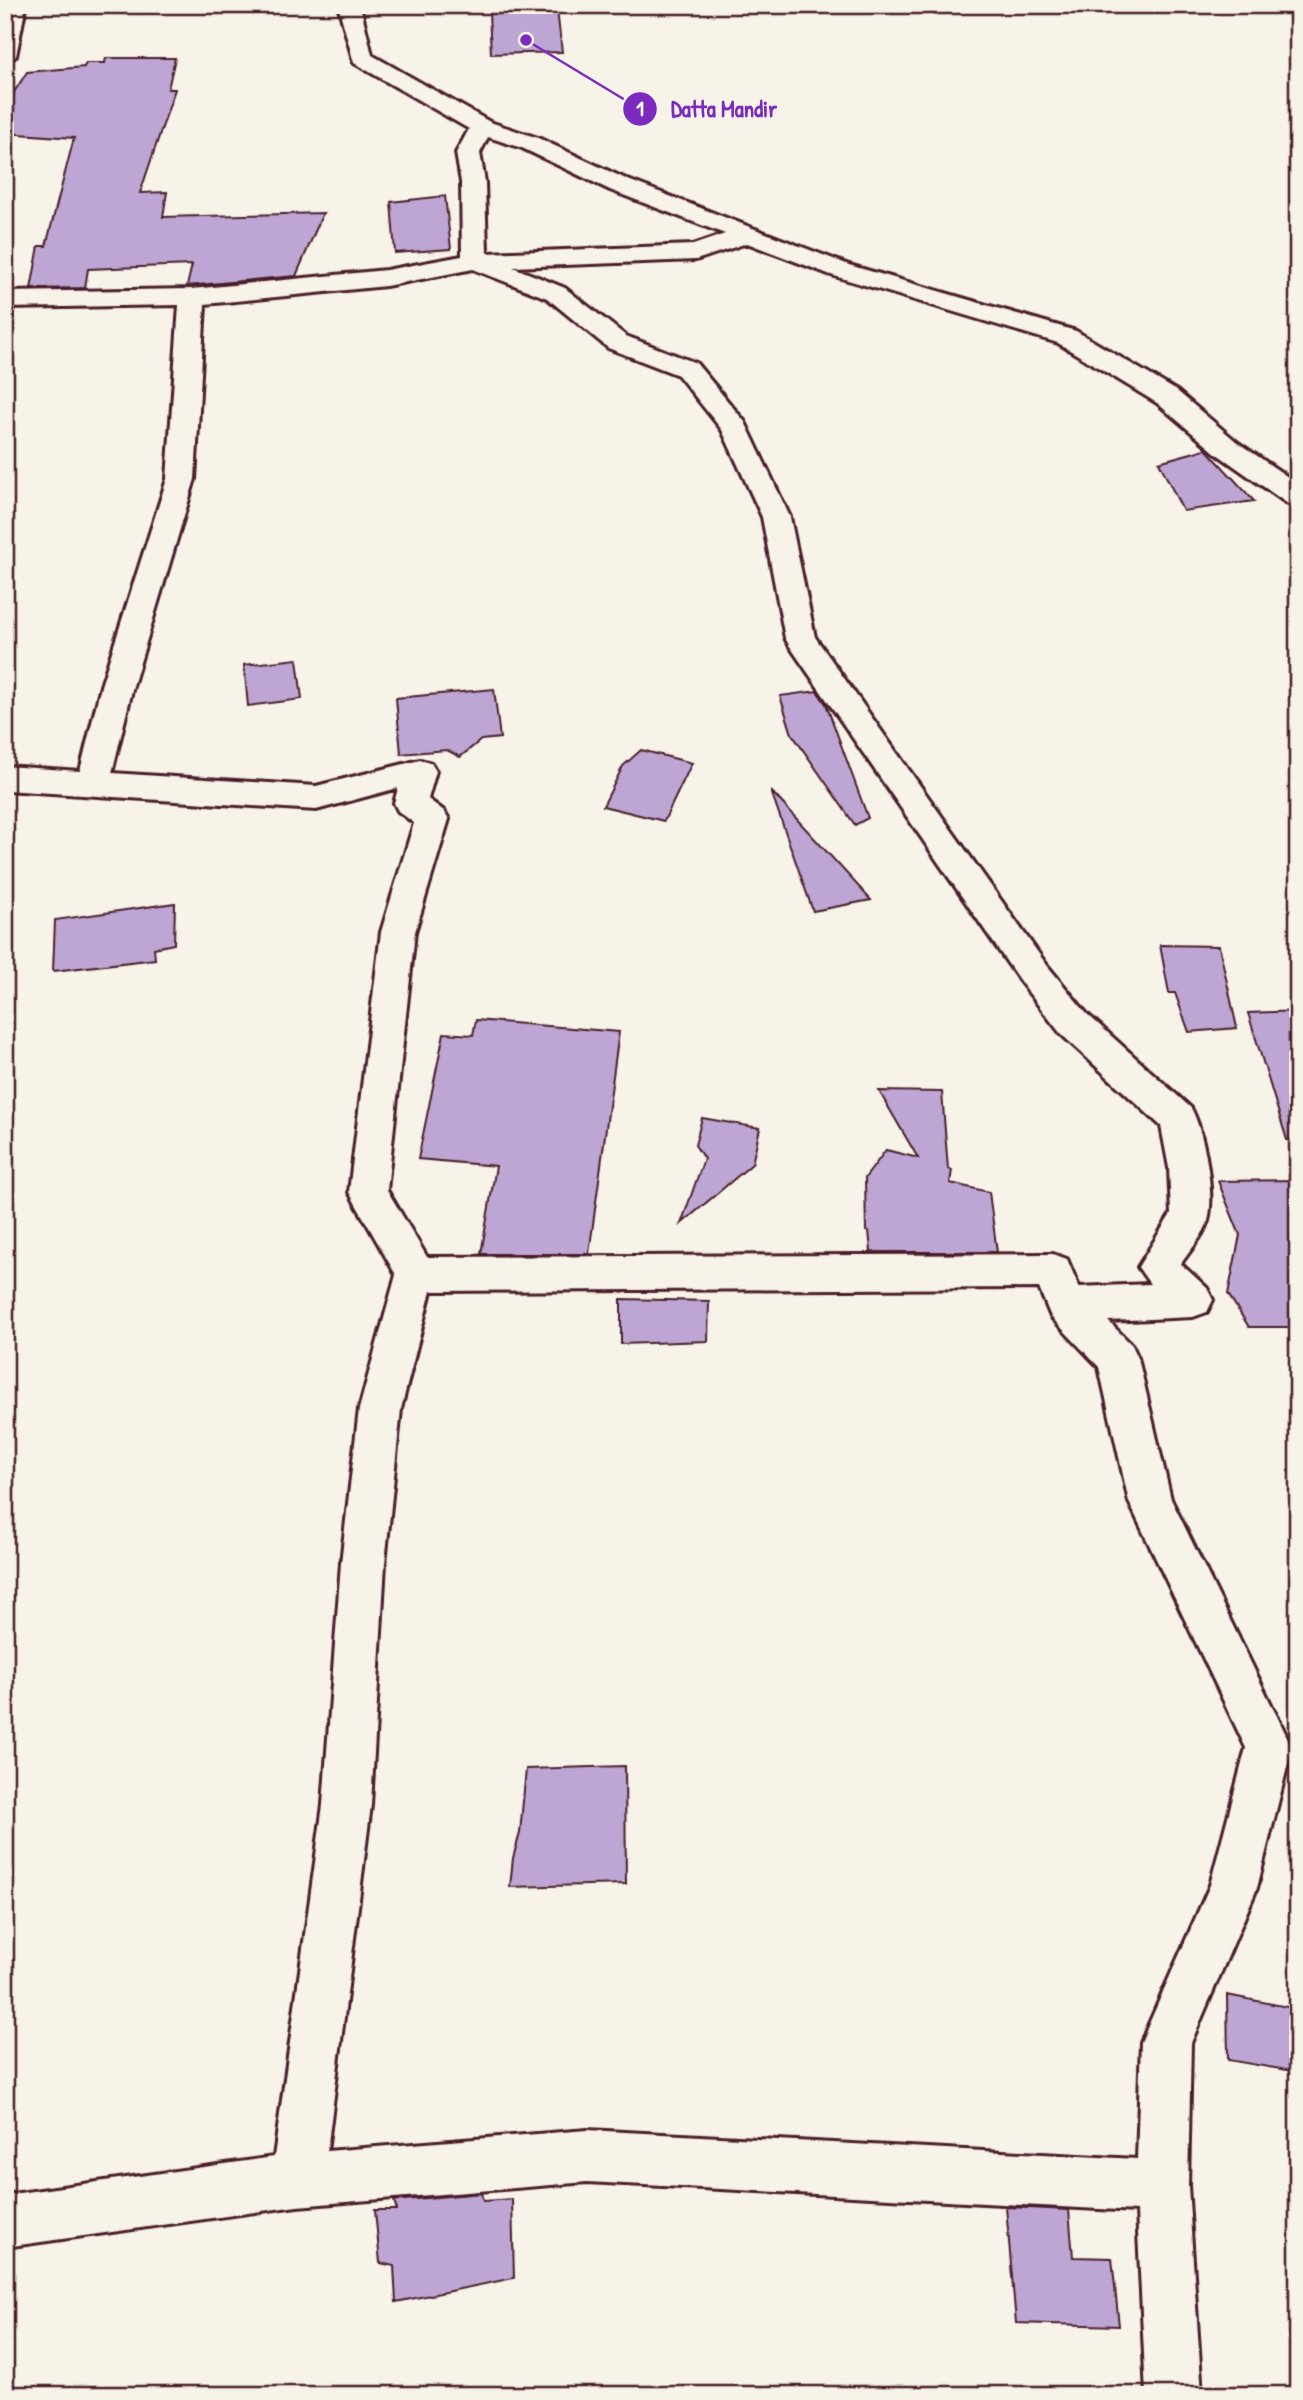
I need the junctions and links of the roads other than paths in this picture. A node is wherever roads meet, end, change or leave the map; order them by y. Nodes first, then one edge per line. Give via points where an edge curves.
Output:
1 (15, 5) edge
2 (349, 5) edge
3 (5, 57) edge
4 (482, 127) junction
5 (747, 235) junction
6 (475, 261) junction
7 (192, 297) junction
8 (5, 300) edge
9 (1298, 498) edge
10 (5, 778) edge
11 (94, 782) junction
12 (416, 1275) junction
13 (1065, 1305) junction
14 (297, 2180) junction
15 (1162, 2186) junction
16 (5, 2221) edge
17 (1174, 2395) edge

1 - 3 street
2 - 4 street via 362,58
4 - 5 street
4 - 6 street via 468,153
5 - 6 street via 696,252
5 - 9 street via 840,270 1067,337 1167,397 1227,448
6 - 7 street via 386,278
6 - 13 street via 556,293 617,342 687,369 735,429 776,517 800,638 1034,974 1074,1024 1178,1119 1191,1217 1158,1267 1193,1300
7 - 8 street
7 - 11 street via 180,479 117,686
10 - 11 street
11 - 12 street via 316,797 421,771 410,803 432,819 398,932 368,1192
12 - 13 street via 1053,1271
12 - 14 street via 380,1409 363,1563 347,1805
13 - 15 street via 1118,1358 1150,1502 1269,1747 1233,1888 1166,2042
14 - 15 street via 587,2156
14 - 16 street
15 - 17 street

